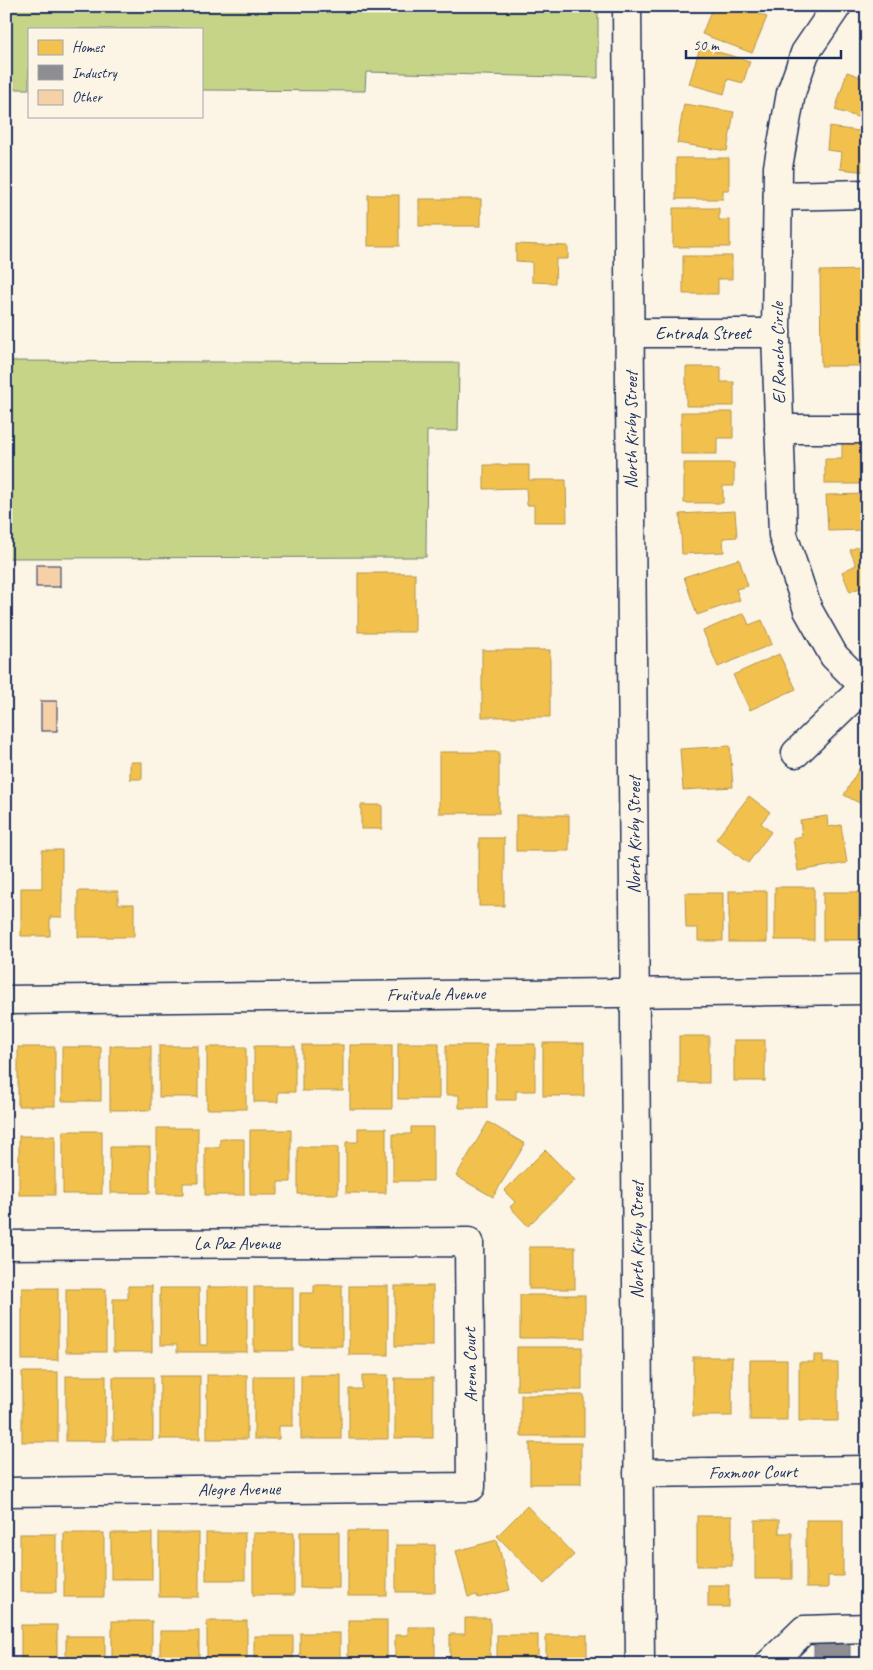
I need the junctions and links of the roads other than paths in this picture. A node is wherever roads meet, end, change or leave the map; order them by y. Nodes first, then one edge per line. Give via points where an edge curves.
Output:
1 (627, 6) edge
2 (837, 6) edge
3 (867, 194) edge
4 (778, 196) junction
5 (630, 333) junction
6 (776, 333) junction
7 (779, 429) junction
8 (867, 429) edge
9 (865, 688) edge
10 (796, 753) dead end
11 (867, 990) edge
12 (636, 992) junction
13 (6, 1000) edge
14 (469, 1242) joint
15 (6, 1244) edge
16 (867, 1470) edge
17 (638, 1473) junction
18 (472, 1487) joint
19 (6, 1492) edge
20 (867, 1628) edge
21 (640, 1664) edge
22 (769, 1664) edge

1 - 5 street, North Kirby Street
2 - 4 street, El Rancho Circle via 805,53 791,93 778,166
3 - 4 street
4 - 6 street, El Rancho Circle
5 - 6 street, Entrada Street
5 - 12 street, North Kirby Street
6 - 7 street, El Rancho Circle
7 - 8 street
7 - 9 street, El Rancho Circle via 783,535 808,610 834,656
9 - 10 street
11 - 12 street, Fruitvale Avenue
12 - 13 street, Fruitvale Avenue
12 - 17 street, North Kirby Street
14 - 15 street, La Paz Avenue
14 - 18 street, Arena Court
16 - 17 street, Foxmoor Court
17 - 21 street, North Kirby Street
18 - 19 street, Alegre Avenue
20 - 22 street via 804,1630

